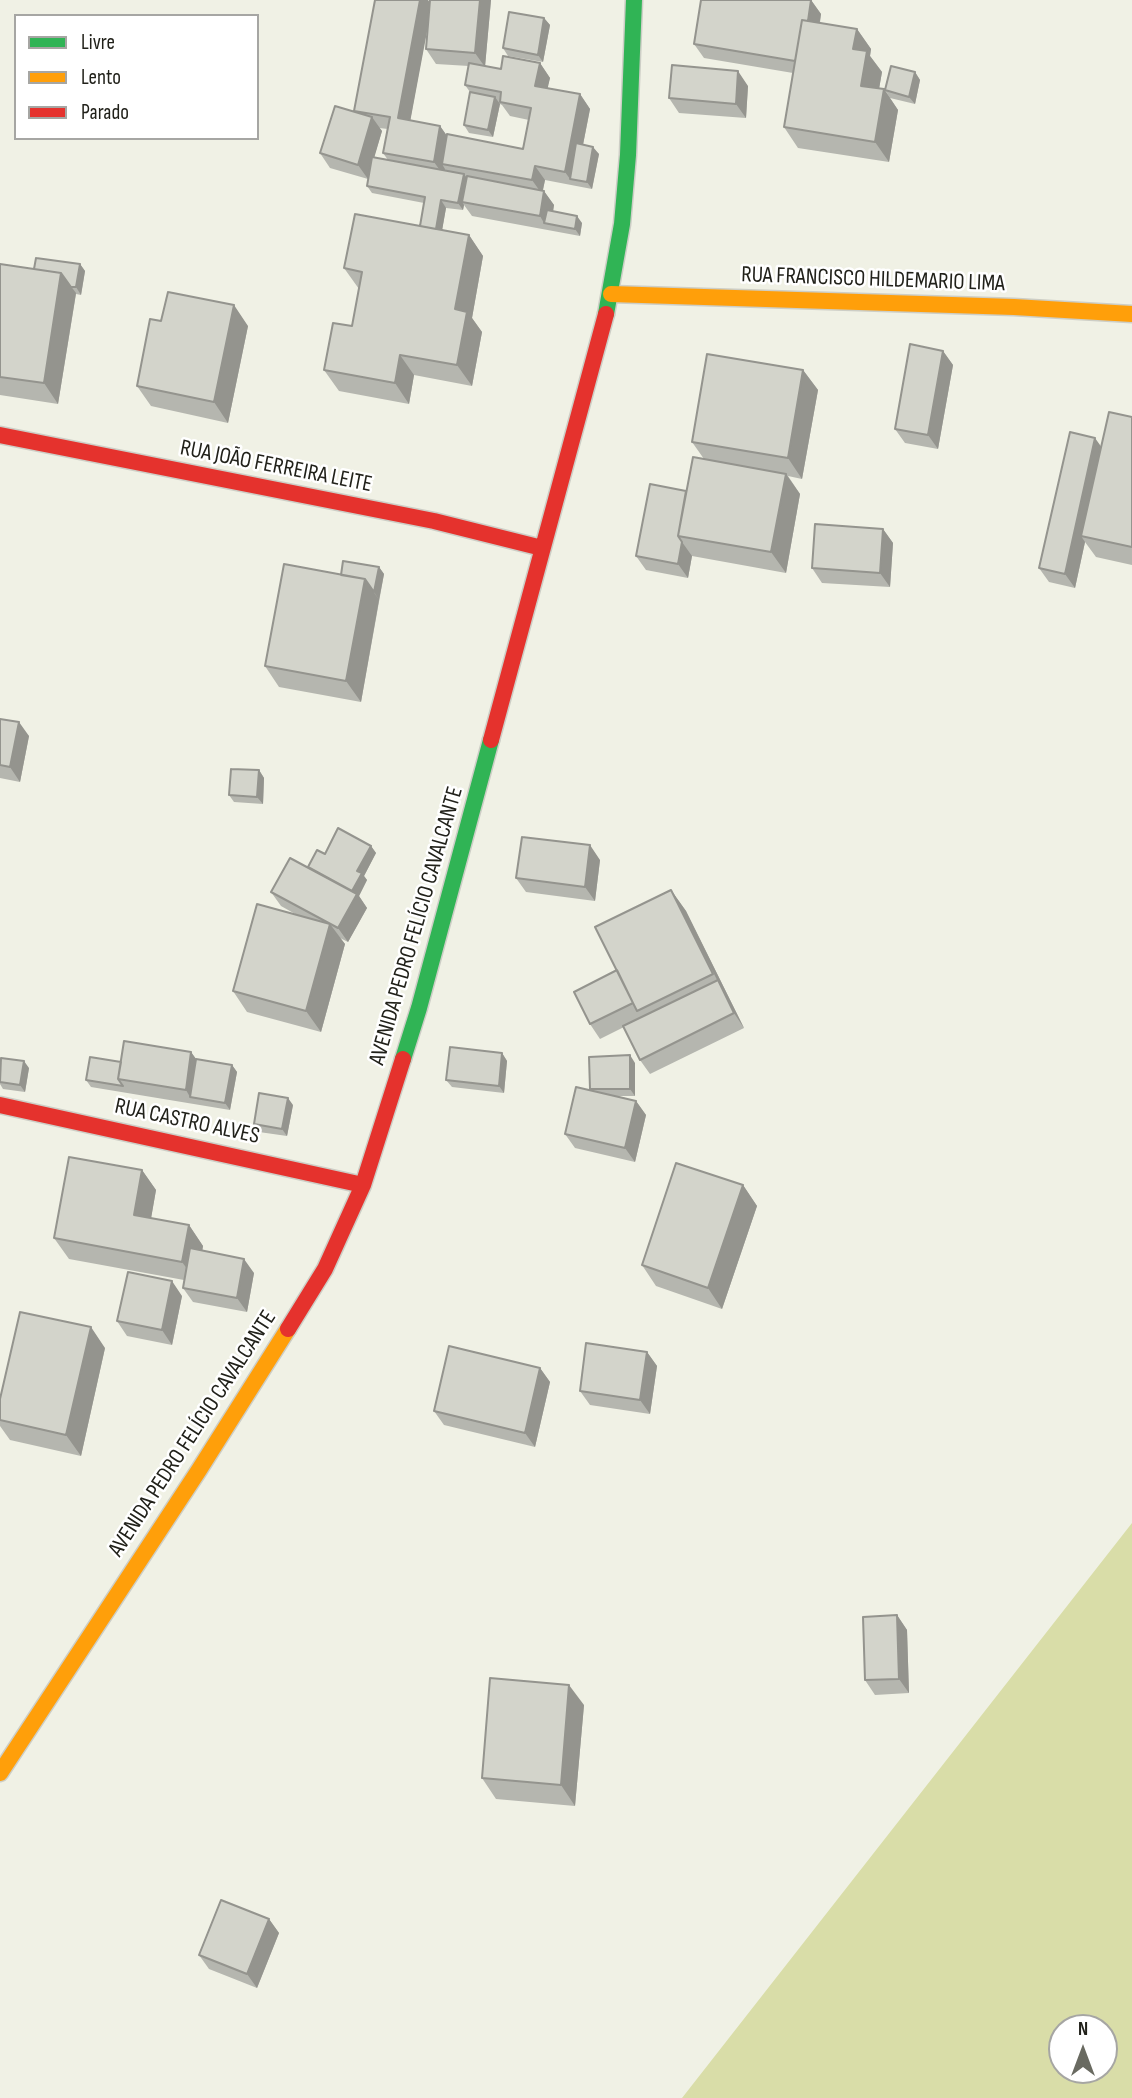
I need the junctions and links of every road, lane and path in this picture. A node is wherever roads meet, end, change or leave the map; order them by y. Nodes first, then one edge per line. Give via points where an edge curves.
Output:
1 (635, 0) edge
2 (611, 294) junction
3 (1132, 314) edge
4 (0, 435) edge
5 (542, 548) junction
6 (0, 1105) edge
7 (363, 1185) junction
8 (0, 1773) edge

1 - 2 street, AVENIDA PEDRO FELÍCIO CAVALCANTE via 628,155
2 - 3 street, RUA FRANCISCO HILDEMARIO LIMA
2 - 5 street, AVENIDA PEDRO FELÍCIO CAVALCANTE
4 - 5 street, RUA JOÃO FERREIRA LEITE via 433,521
5 - 7 street, AVENIDA PEDRO FELÍCIO CAVALCANTE via 419,1008
6 - 7 street, RUA CASTRO ALVES
7 - 8 street, AVENIDA PEDRO FELÍCIO CAVALCANTE via 324,1269 199,1470

